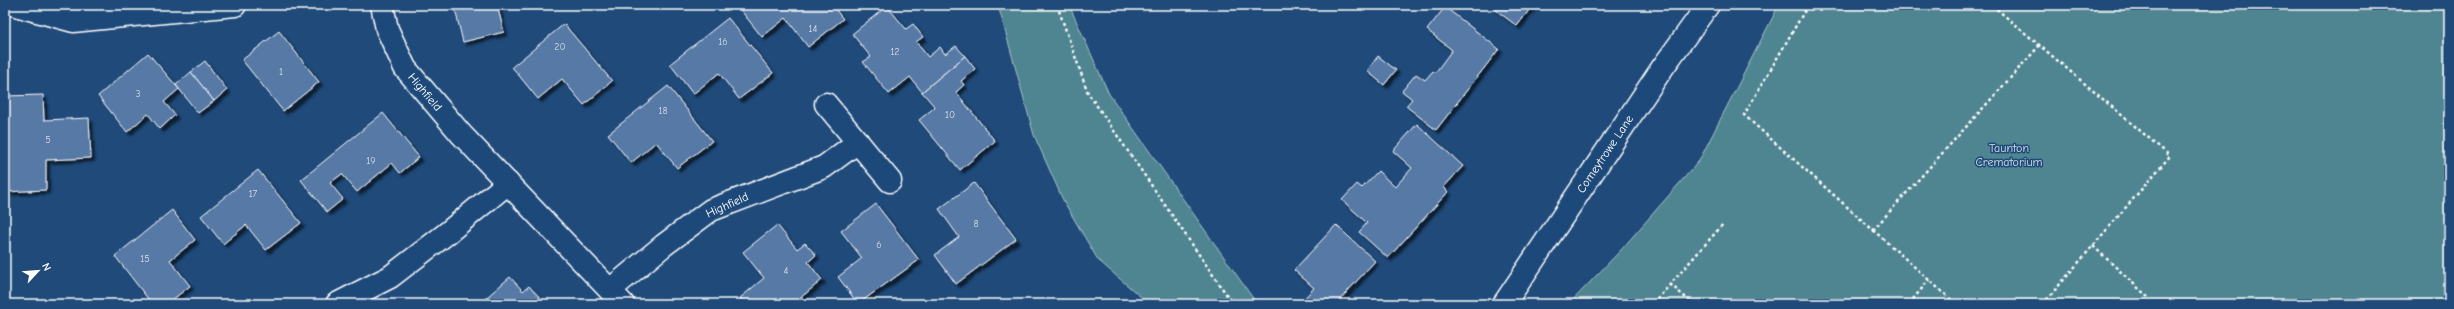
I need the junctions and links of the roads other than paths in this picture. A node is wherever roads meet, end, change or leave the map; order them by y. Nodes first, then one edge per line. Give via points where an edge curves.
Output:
1 (14, 5) edge
2 (235, 5) edge
3 (382, 5) edge
4 (1708, 5) edge
5 (826, 104) dead end
6 (858, 142) junction
7 (890, 181) dead end
8 (508, 183) junction
9 (617, 297) edge
10 (337, 304) edge
11 (1504, 304) edge

1 - 2 street via 73,21
3 - 8 street, Highfield via 387,29 405,68 461,134
4 - 11 street, Comeytrowe Lane via 1663,67
5 - 6 street
6 - 7 street
6 - 9 street, Highfield via 824,167 711,210 664,245
8 - 9 street, Highfield
8 - 10 street via 390,277

